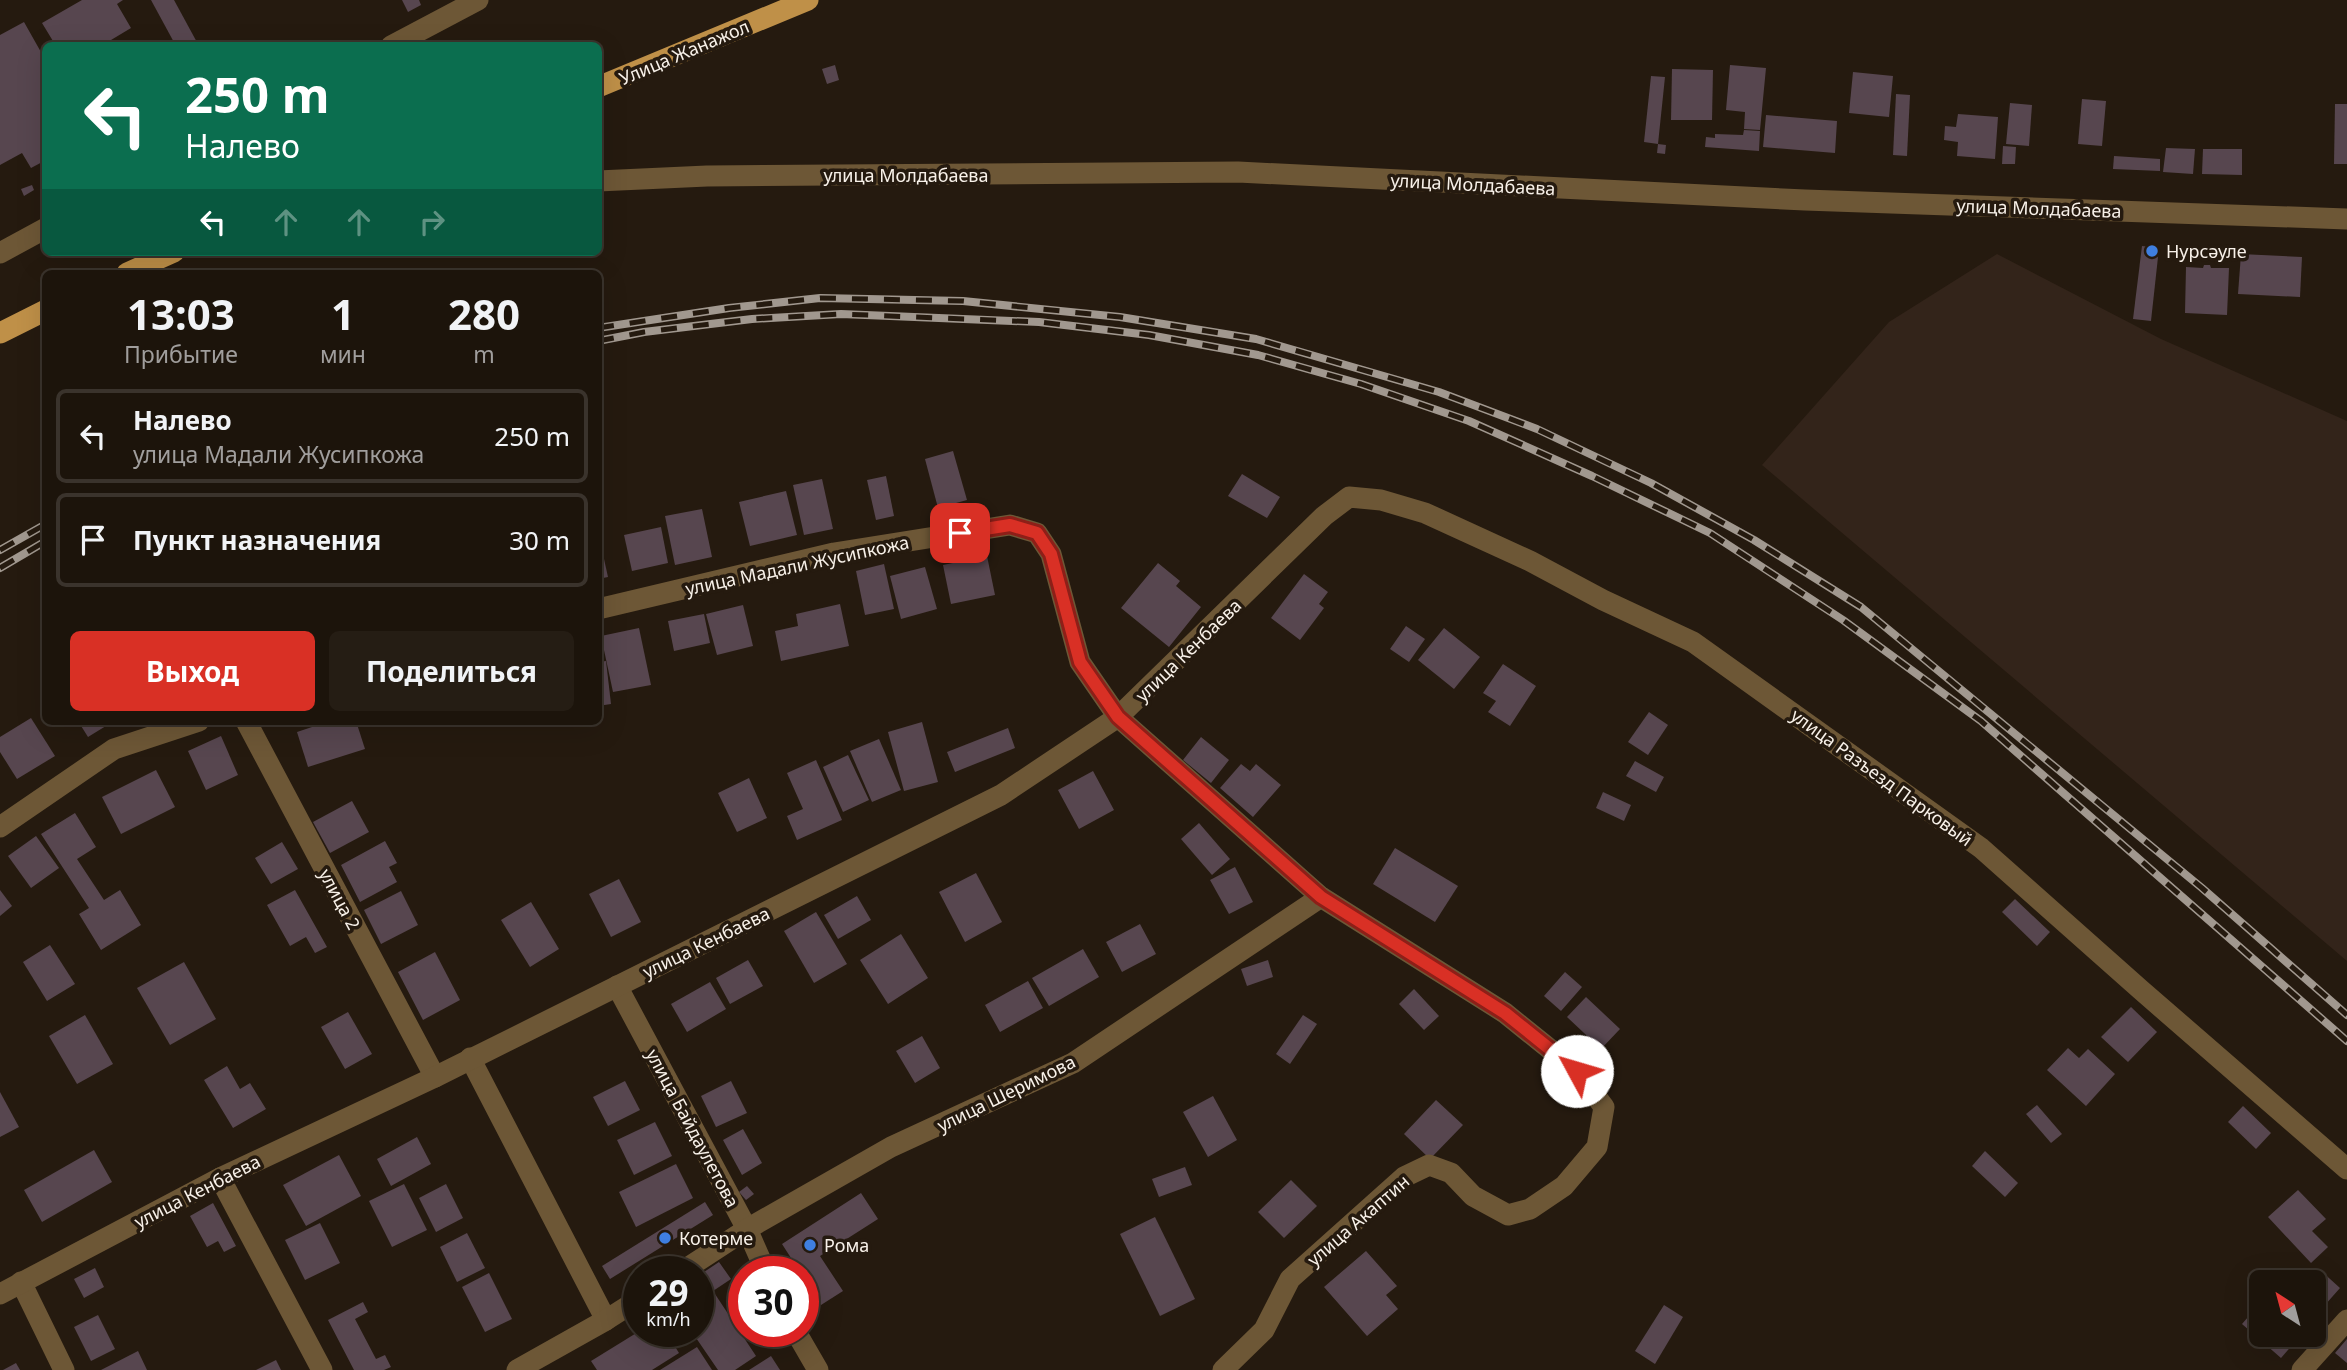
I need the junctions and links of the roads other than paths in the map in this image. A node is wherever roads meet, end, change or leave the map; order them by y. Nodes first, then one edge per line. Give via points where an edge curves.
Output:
1 (478, 0) edge
2 (808, 0) edge
3 (399, 42) edge
4 (602, 85) edge
5 (602, 181) edge
6 (2347, 219) edge
7 (42, 230) edge
8 (0, 253) edge
9 (165, 256) edge
10 (134, 270) edge
11 (42, 312) edge
12 (0, 333) edge
13 (1349, 497) joint
14 (1037, 533) joint
15 (602, 608) edge
16 (1118, 717) junction
17 (187, 725) edge
18 (248, 725) edge
19 (0, 827) edge
20 (1321, 897) junction
21 (617, 986) junction
22 (470, 1058) junction
23 (435, 1077) junction
24 (2347, 1168) edge
25 (220, 1178) junction
26 (747, 1229) junction
27 (706, 1256) edge
28 (759, 1256) edge
29 (21, 1282) junction
30 (0, 1294) edge
31 (623, 1309) edge
32 (606, 1320) junction
33 (2347, 1320) edge
34 (805, 1347) edge
35 (64, 1370) edge
36 (322, 1370) edge
37 (517, 1370) edge
38 (818, 1370) edge
39 (1223, 1370) edge
40 (2302, 1370) edge

1 - 3 street
2 - 4 main road, Улица Жанажол
5 - 6 street, улица Молдабаева via 1237,172 1805,200
7 - 8 street
9 - 10 main road
11 - 12 main road
13 - 16 street, улица Кенбаева
13 - 24 street, улица Разъезд Парковый via 1381,500 1425,513 1693,642 1981,848
14 - 15 street, улица Мадали Жусипкожа via 1010,525 834,554
14 - 16 street, улица Акаптин via 1051,554 1080,662
16 - 20 street, улица Акаптин
16 - 21 street, улица Кенбаева via 1001,795
17 - 19 street via 114,749
18 - 23 street, улица 2
20 - 26 street, улица Шеримова via 1073,1063 891,1147
20 - 39 street, улица Акаптин via 1505,1013 1577,1071 1604,1107 1597,1147 1564,1186 1530,1209 1508,1215 1473,1196 1451,1173 1429,1165 1404,1177 1290,1279 1264,1330
21 - 22 street, улица Кенбаева
21 - 26 street, улица Байдаулетова
22 - 23 street, улица Кенбаева
22 - 32 street
23 - 25 street, улица Кенбаева
25 - 29 street, улица Кенбаева
25 - 36 street
26 - 27 street, улица Шеримова
26 - 28 street, улица Байдаулетова
29 - 30 street, улица Кенбаева
29 - 35 street
31 - 32 street
32 - 37 street
33 - 40 street
34 - 38 street

